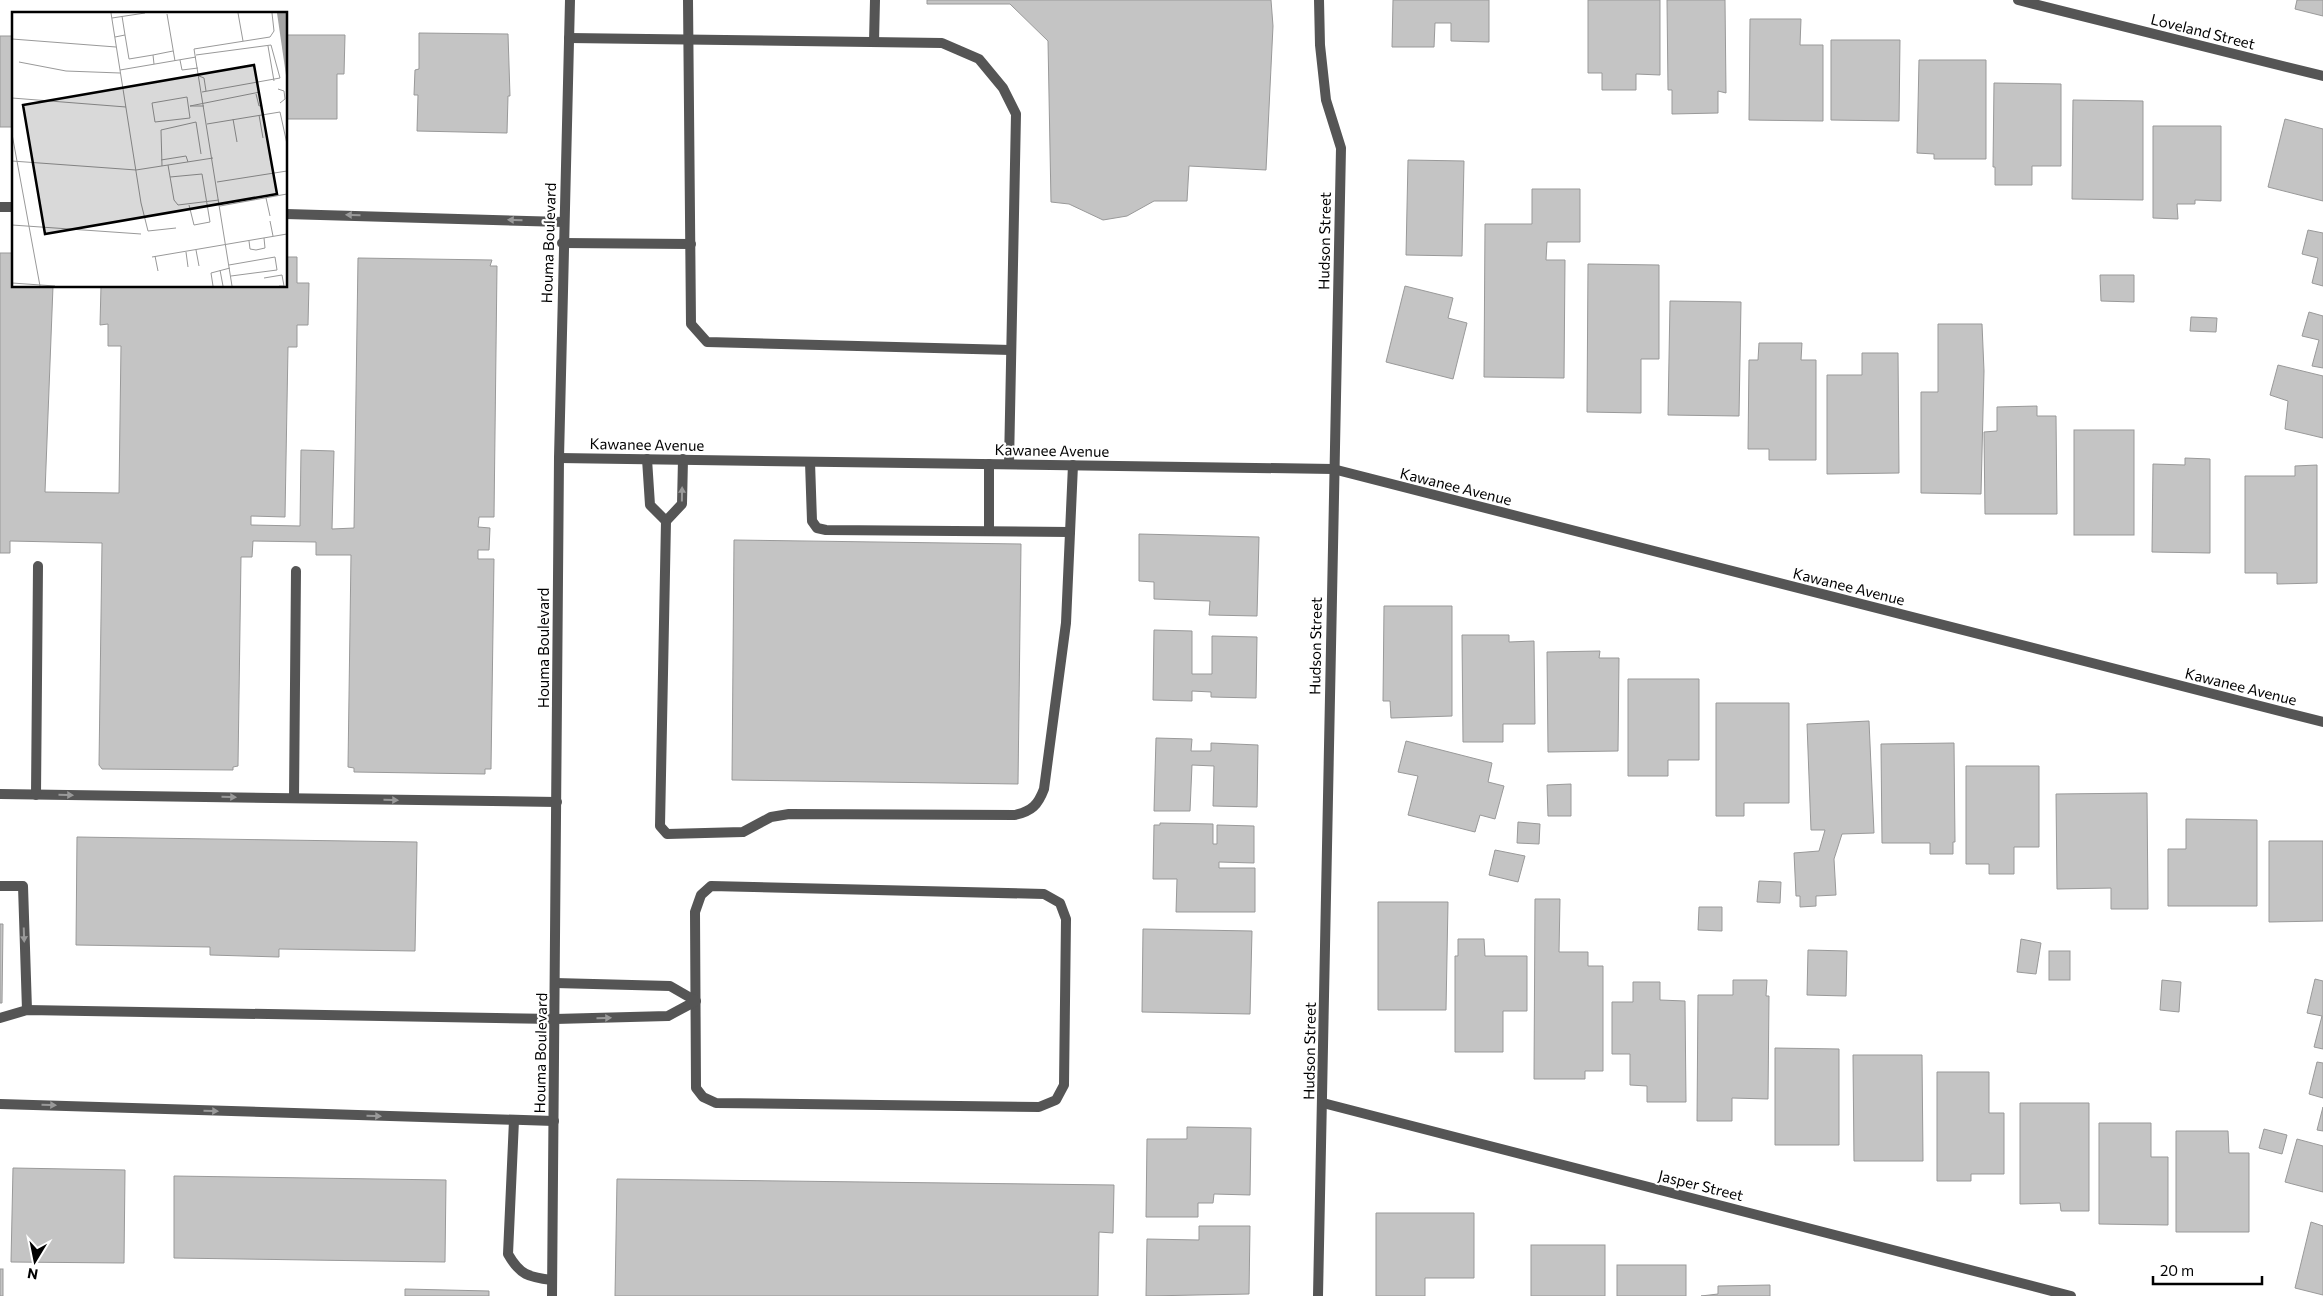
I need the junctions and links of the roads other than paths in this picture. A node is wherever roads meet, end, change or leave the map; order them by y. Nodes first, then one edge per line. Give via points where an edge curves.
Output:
1 (570, 0) edge
2 (688, 0) edge
3 (875, 0) edge
4 (1320, 0) edge
5 (2018, 0) edge
6 (569, 38) junction
7 (688, 40) junction
8 (874, 42) junction
9 (2323, 76) edge
10 (288, 214) edge
11 (564, 222) junction
12 (562, 243) junction
13 (691, 244) junction
14 (1011, 350) junction
15 (558, 458) junction
16 (647, 459) junction
17 (683, 459) junction
18 (810, 462) junction
19 (989, 464) junction
20 (1009, 464) junction
21 (1073, 465) junction
22 (1333, 469) junction
23 (666, 521) junction
24 (989, 531) junction
25 (1070, 532) junction
26 (38, 566) dead end
27 (296, 571) dead end
28 (2323, 722) edge
29 (0, 794) edge
30 (36, 795) junction
31 (294, 798) junction
32 (557, 802) junction
33 (0, 886) edge
34 (555, 983) junction
35 (696, 1001) junction
36 (27, 1010) junction
37 (0, 1018) edge
38 (555, 1019) junction
39 (1323, 1103) junction
40 (0, 1104) edge
41 (514, 1120) junction
42 (554, 1122) junction
43 (552, 1280) junction
44 (552, 1296) edge
45 (1318, 1296) edge
46 (2071, 1296) edge

1 - 6 street, Houma Boulevard
2 - 7 street
3 - 8 street
4 - 22 street, Hudson Street via 1320,45 1326,100 1341,148
5 - 9 street, Loveland Street
6 - 7 street
6 - 11 street, Houma Boulevard
7 - 8 street
7 - 13 street
8 - 14 street via 942,43 979,59 1003,88 1016,114
11 -> 10 street
11 - 12 street, Houma Boulevard
12 - 13 street
12 - 15 street, Houma Boulevard
13 - 14 street via 691,324 707,342
14 - 20 street
15 - 16 street, Kawanee Avenue
15 - 32 street, Houma Boulevard
16 - 17 street, Kawanee Avenue
16 - 23 street via 650,505
17 - 18 street, Kawanee Avenue
23 -> 17 street via 682,504
18 - 19 street, Kawanee Avenue
18 - 24 street via 812,521 818,528
19 - 20 street, Kawanee Avenue
19 - 24 street
20 - 21 street, Kawanee Avenue
21 - 22 street, Kawanee Avenue
21 - 25 street
22 - 28 street, Kawanee Avenue
22 - 39 street, Hudson Street
23 - 25 street via 660,826 666,834 742,832 771,817 789,814 1015,815 1029,811 1039,803 1044,790 1066,623
24 - 25 street
26 - 30 street
27 - 31 street
29 - 30 street
30 -> 31 street
31 -> 32 street
32 - 34 street, Houma Boulevard
33 -> 36 street via 23,886
34 - 35 street via 670,986
34 - 38 street, Houma Boulevard
35 - 35 street via 696,1088 703,1098 716,1103 1040,1107 1056,1100 1064,1085 1066,919 1060,903 1044,894 711,886 700,895 695,912
38 -> 35 street via 668,1016
36 - 37 street
36 - 38 street
38 - 42 street, Houma Boulevard
39 - 45 street, Hudson Street
39 - 46 street, Jasper Street
40 -> 41 street
41 - 42 street
41 - 43 street via 508,1254 516,1269 531,1277
42 - 43 street, Houma Boulevard
43 - 44 street, Houma Boulevard

